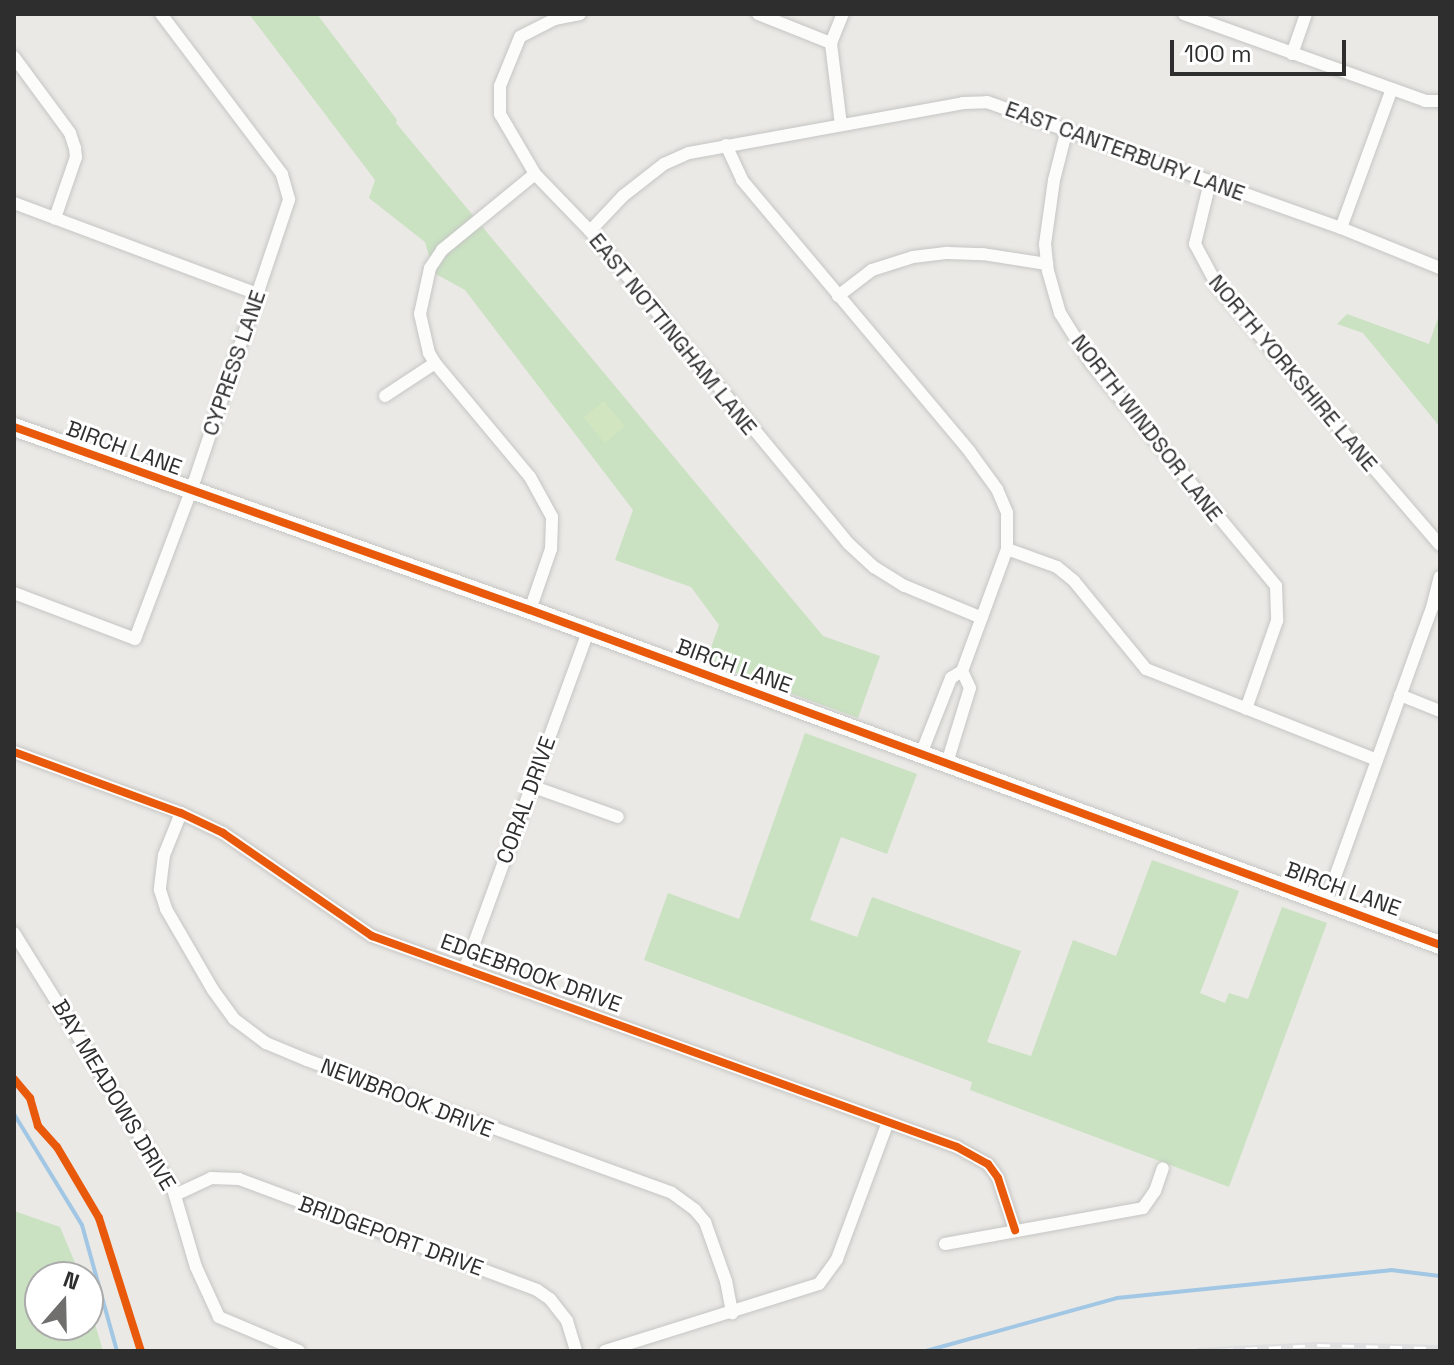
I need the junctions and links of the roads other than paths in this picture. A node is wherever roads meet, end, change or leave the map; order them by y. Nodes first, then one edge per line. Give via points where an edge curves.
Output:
1 (161, 14) edge
2 (758, 14) edge
3 (843, 14) edge
4 (1184, 14) edge
5 (1306, 14) edge
6 (573, 15) edge
7 (831, 43) junction
8 (1292, 54) junction
9 (14, 57) edge
10 (1392, 89) junction
11 (1440, 101) edge
12 (841, 125) junction
13 (1067, 129) junction
14 (726, 145) junction
15 (535, 174) junction
16 (1210, 182) junction
17 (14, 203) edge
18 (55, 218) junction
19 (1341, 228) junction
20 (590, 231) junction
21 (1047, 264) junction
22 (1440, 268) edge
23 (258, 294) junction
24 (838, 296) junction
25 (435, 363) junction
26 (385, 396) dead end
27 (14, 427) edge
28 (191, 491) junction
29 (1440, 545) edge
30 (1007, 549) junction
31 (1440, 577) edge
32 (14, 593) edge
33 (530, 610) junction
34 (982, 618) junction
35 (588, 632) junction
36 (962, 671) junction
37 (1400, 695) junction
38 (1246, 709) junction
39 (1440, 711) edge
40 (14, 752) edge
41 (921, 754) junction
42 (1377, 760) junction
43 (947, 763) junction
44 (531, 786) junction
45 (181, 813) junction
46 (618, 817) dead end
47 (1326, 902) junction
48 (14, 933) edge
49 (1440, 945) edge
50 (465, 968) junction
51 (888, 1122) junction
52 (1163, 1168) dead end
53 (175, 1195) junction
54 (1015, 1230) junction
55 (945, 1244) dead end
56 (732, 1313) junction
57 (285, 1349) edge
58 (299, 1351) edge
59 (576, 1351) edge
60 (605, 1351) edge

1 - 23 street, CYPRESS LANE via 289,189
2 - 7 street
3 - 7 street
4 - 8 street
5 - 8 street
6 - 15 street, EAST NOTTINGHAM LANE via 520,37 500,86 503,122
7 - 12 street
8 - 10 street
9 - 18 street via 70,133 75,148
10 - 11 street
10 - 19 street
12 - 13 street, EAST CANTERBURY LANE via 987,102
12 - 14 street, EAST CANTERBURY LANE
13 - 16 street, EAST CANTERBURY LANE
13 - 21 street, NORTH WINDSOR LANE via 1048,214
14 - 20 street, EAST CANTERBURY LANE via 664,164
14 - 24 street via 742,180
15 - 20 street, EAST NOTTINGHAM LANE
15 - 25 street via 442,250 430,268 420,314
16 - 19 street, EAST CANTERBURY LANE
16 - 29 street, NORTH YORKSHIRE LANE via 1195,244 1218,287
17 - 18 street
18 - 23 street
19 - 22 street, EAST CANTERBURY LANE
20 - 34 street, EAST NOTTINGHAM LANE via 849,544 905,586
21 - 24 street via 983,254 913,257 872,270
21 - 38 street, NORTH WINDSOR LANE via 1060,313 1091,363 1276,586 1277,621
23 - 28 street, CYPRESS LANE
24 - 30 street via 997,489 1007,513
25 - 26 street
25 - 33 street via 530,477 552,517 551,549
27 - 28 street, BIRCH LANE
28 - 32 street, CYPRESS LANE via 135,639
28 - 33 street, BIRCH LANE
30 - 34 street
30 - 38 street via 1057,567 1074,581 1146,669
31 - 37 street
33 - 35 street, BIRCH LANE
34 - 36 street
35 - 41 street, BIRCH LANE
35 - 44 street, CORAL DRIVE
36 - 41 street via 951,678
36 - 43 street via 970,688
37 - 39 street
37 - 42 street
38 - 42 street
40 - 45 street, EDGEBROOK DRIVE
41 - 43 street, BIRCH LANE
42 - 47 street
43 - 47 street, BIRCH LANE
44 - 46 street
44 - 50 street, CORAL DRIVE
45 - 50 street, EDGEBROOK DRIVE via 258,854 372,936
45 - 56 street, NEWBROOK DRIVE via 164,855 160,890 234,1019 266,1043 307,1060 672,1193 705,1222
47 - 49 street, BIRCH LANE
48 - 53 street, BAY MEADOWS DRIVE
50 - 51 street, EDGEBROOK DRIVE
51 - 54 street, EDGEBROOK DRIVE via 988,1164 1006,1196
51 - 56 street via 830,1272 819,1284 794,1295
52 - 54 street via 1143,1208
53 - 57 street, BAY MEADOWS DRIVE via 196,1267 219,1317
53 - 59 street, BRIDGEPORT DRIVE via 211,1178 239,1179 537,1290 567,1321
54 - 55 street
56 - 60 street
57 - 58 street, BAY MEADOWS DRIVE

